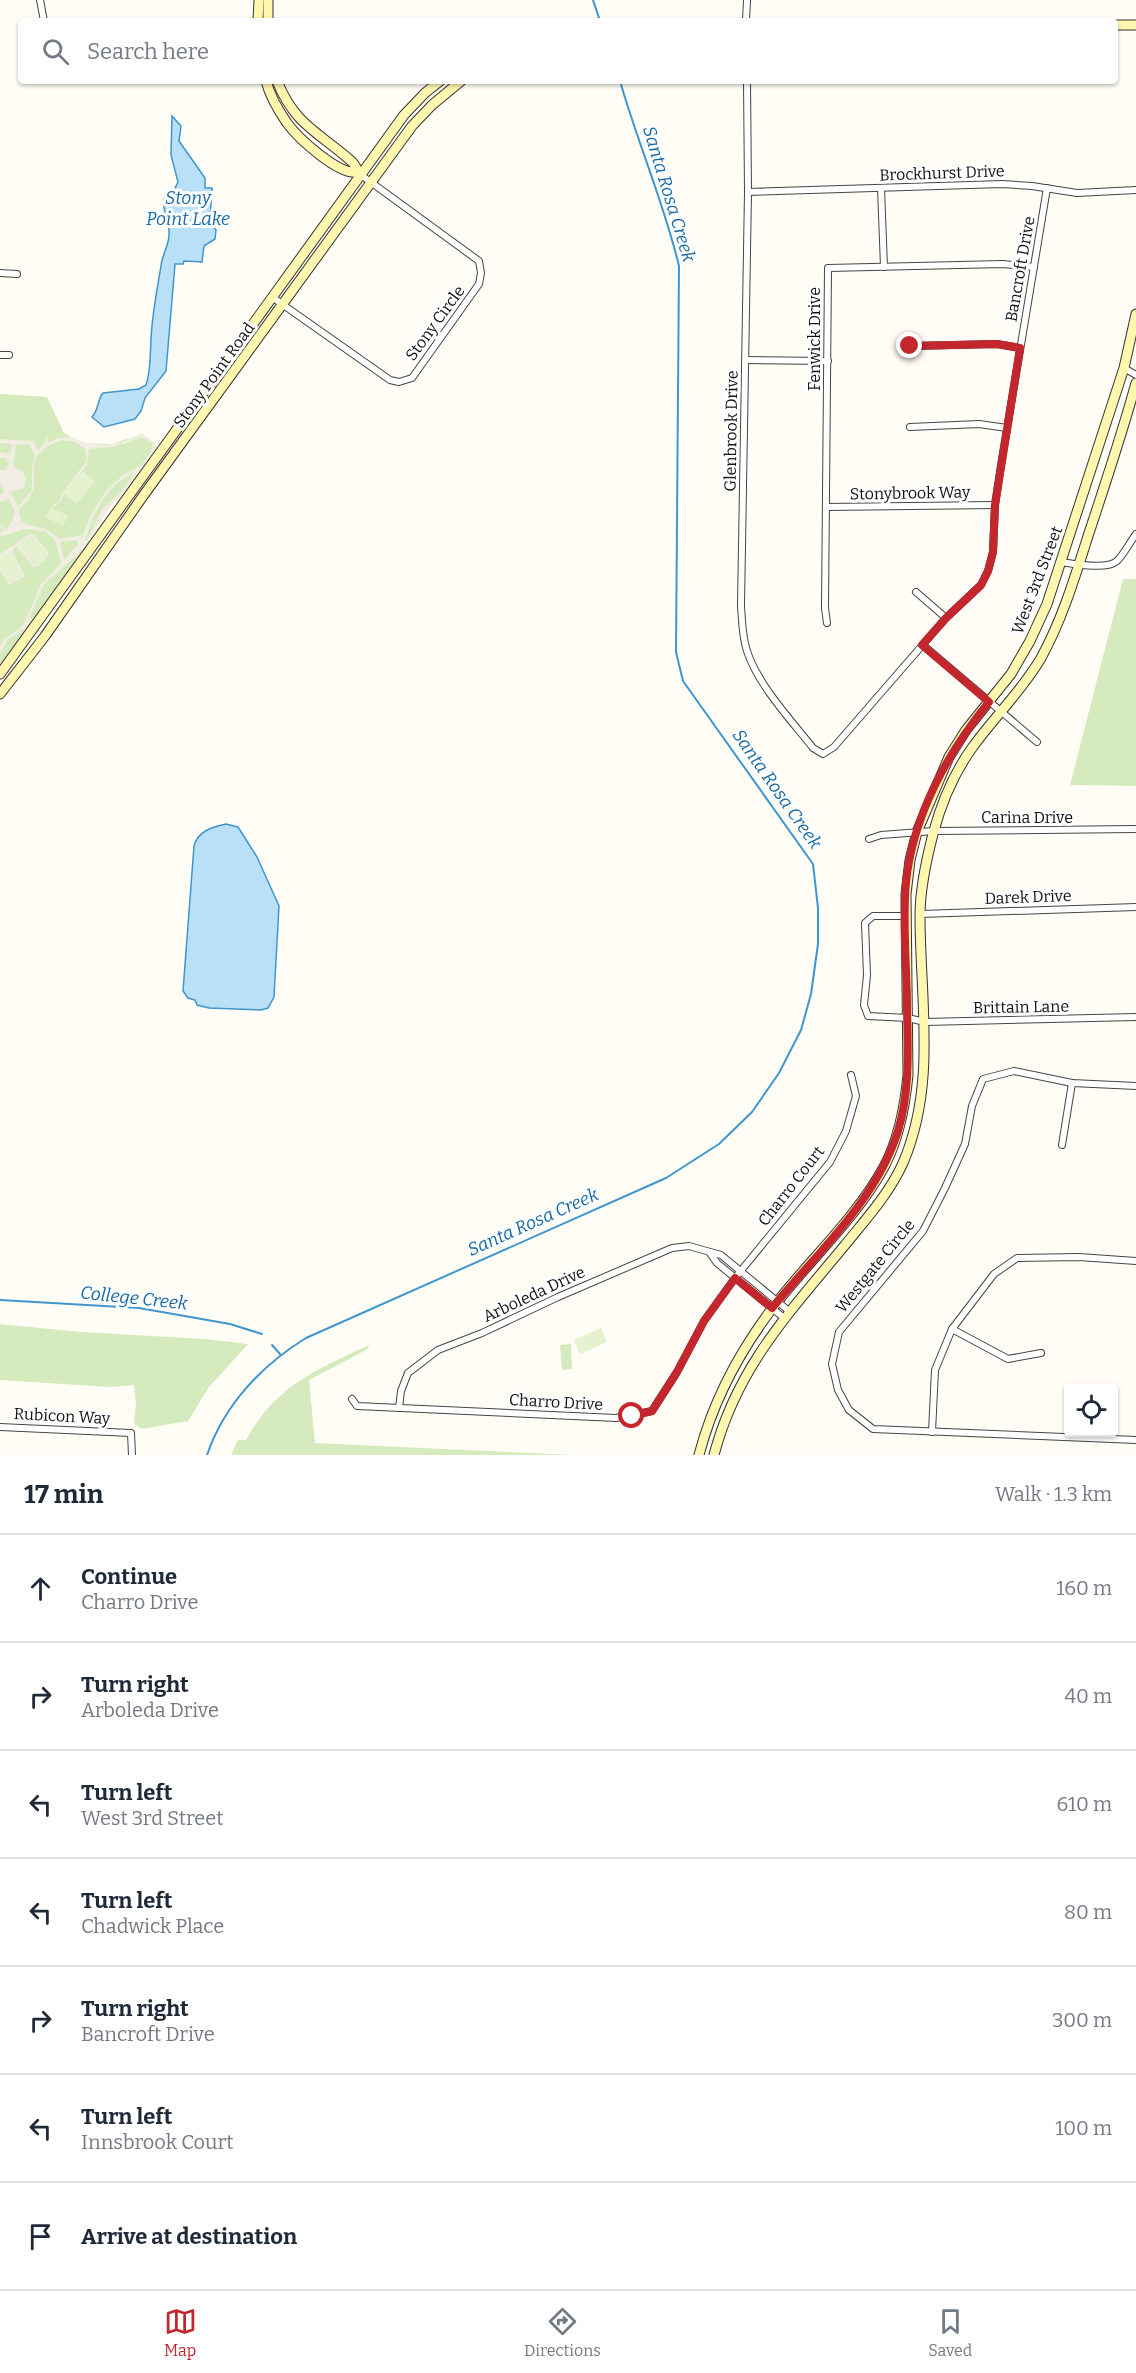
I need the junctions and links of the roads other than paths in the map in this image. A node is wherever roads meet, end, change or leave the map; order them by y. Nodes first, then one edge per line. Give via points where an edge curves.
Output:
1 (40, 0) edge
2 (259, 0) edge
3 (268, 0) edge
4 (747, 0) edge
5 (43, 18) edge
6 (258, 18) edge
7 (268, 18) edge
8 (746, 18) edge
9 (1118, 25) edge
10 (1136, 25) edge
11 (267, 84) edge
12 (278, 84) edge
13 (436, 84) edge
14 (457, 84) edge
15 (747, 84) edge
16 (360, 173) junction
17 (373, 182) junction
18 (881, 188) junction
19 (1047, 188) junction
20 (1136, 190) edge
21 (748, 192) junction
22 (884, 267) junction
23 (1034, 267) junction
24 (0, 273) edge
25 (17, 274) dead end
26 (272, 297) junction
27 (284, 305) junction
28 (1136, 314) edge
29 (910, 346) dead end
30 (1020, 348) junction
31 (0, 355) edge
32 (9, 356) dead end
33 (746, 360) junction
34 (828, 361) junction
35 (1124, 368) junction
36 (1136, 375) edge
37 (1136, 383) edge
38 (910, 427) dead end
39 (1007, 428) junction
40 (995, 505) junction
41 (826, 507) junction
42 (1136, 534) edge
43 (1062, 562) junction
44 (1079, 564) junction
45 (916, 592) dead end
46 (946, 618) junction
47 (827, 624) dead end
48 (922, 645) junction
49 (0, 674) edge
50 (0, 694) edge
51 (989, 702) junction
52 (1001, 712) junction
53 (1037, 742) dead end
54 (823, 754) joint
55 (1136, 829) edge
56 (934, 831) junction
57 (917, 832) junction
58 (869, 839) dead end
59 (1136, 907) edge
60 (920, 914) junction
61 (906, 916) junction
62 (1136, 1017) edge
63 (908, 1018) junction
64 (924, 1023) junction
65 (851, 1076) dead end
66 (1072, 1083) junction
67 (1136, 1086) edge
68 (1062, 1145) dead end
69 (710, 1253) junction
70 (1136, 1261) edge
71 (740, 1271) junction
72 (735, 1278) junction
73 (775, 1305) junction
74 (787, 1315) junction
75 (952, 1329) junction
76 (1041, 1353) dead end
77 (352, 1399) dead end
78 (399, 1408) junction
79 (0, 1427) edge
80 (932, 1432) junction
81 (1136, 1440) edge
82 (132, 1455) edge
83 (699, 1455) edge
84 (714, 1455) edge

1 - 5 street
2 - 6 main road
3 - 7 main road
4 - 8 street
9 - 10 main road
11 - 16 main road via 288,124 303,139 343,171
12 - 16 main road via 307,128 352,161
13 - 16 main road, Stony Point Road via 404,115
14 - 17 main road, Stony Point Road via 412,126
15 - 21 street, Glenbrook Drive
16 - 17 street, Stony Circle
16 - 26 main road, Stony Point Road
17 - 27 main road, Stony Point Road
17 - 27 street, Stony Circle via 478,261 481,273 479,284 412,378 390,380
18 - 19 street, Brockhurst Drive via 1002,184
18 - 21 street, Brockhurst Drive
18 - 22 street
19 - 20 street, Brockhurst Drive via 1083,193
19 - 23 street, Bancroft Drive
21 - 33 street, Glenbrook Drive
22 - 23 street, Fenwick Drive
22 - 34 street, Fenwick Drive via 828,268
23 - 30 street, Bancroft Drive
24 - 25 street
26 - 27 street, Stony Circle
26 - 49 main road, Stony Point Road
27 - 50 main road, Stony Point Road
28 - 35 main road, West 3rd Street
29 - 30 street via 997,344
30 - 39 street, Bancroft Drive
31 - 32 street
33 - 34 street
33 - 54 street, Glenbrook Drive via 743,634 763,683 813,748
34 - 41 street, Fenwick Drive
35 - 36 street
35 - 43 main road, West 3rd Street
37 - 44 main road, West 3rd Street
38 - 39 street via 979,424
39 - 40 street, Bancroft Drive
40 - 41 street, Stonybrook Way
40 - 46 street, Bancroft Drive via 988,571 981,585
41 - 47 street, Fenwick Drive
42 - 44 street via 1111,564
43 - 44 street
43 - 51 main road, West 3rd Street via 1030,641
44 - 52 main road, West 3rd Street via 1042,656
45 - 46 street
46 - 48 street, Bancroft Drive
48 - 51 street
48 - 54 street, Bancroft Drive via 834,747
51 - 52 street
51 - 57 main road, West 3rd Street via 949,757
52 - 53 street
52 - 56 main road, West 3rd Street via 962,764
55 - 56 street, Carina Drive
56 - 57 street, Carina Drive
56 - 60 main road, West 3rd Street
57 - 58 street, Carina Drive
57 - 61 main road, West 3rd Street via 906,881
59 - 60 street, Darek Drive
60 - 64 main road, West 3rd Street
61 - 63 main road, West 3rd Street
61 - 63 street, Brittain Lane via 873,916 865,923 864,1005 868,1016
62 - 64 street, Brittain Lane
63 - 64 street, Brittain Lane
63 - 73 main road, West 3rd Street via 906,1102 885,1165 852,1213
64 - 74 main road, West 3rd Street via 920,1105 895,1179
65 - 71 street, Charro Court via 856,1096 846,1131 830,1162
66 - 67 street, Westgate Circle
66 - 68 street
66 - 80 street, Westgate Circle via 1014,1071 982,1079 965,1144 923,1231 839,1332 832,1364 838,1390 849,1410 873,1429
69 - 71 street, Arboleda Drive via 721,1255
69 - 72 street, Arboleda Drive
69 - 78 street, Arboleda Drive via 689,1246 672,1248 438,1350 408,1373
70 - 75 street via 1017,1258 993,1274
71 - 72 street, Charro Drive
71 - 73 street, Arboleda Drive
72 - 73 street, Arboleda Drive
72 - 78 street, Charro Drive via 704,1321 652,1411 616,1418
73 - 74 street, Arboleda Drive
73 - 83 main road, West 3rd Street via 724,1382
74 - 84 main road, West 3rd Street via 760,1350 741,1386
75 - 76 street via 1008,1359
75 - 80 street via 935,1370
77 - 78 street, Charro Drive via 357,1406
79 - 82 street, Rubicon Way via 131,1433
80 - 81 street, Westgate Circle

